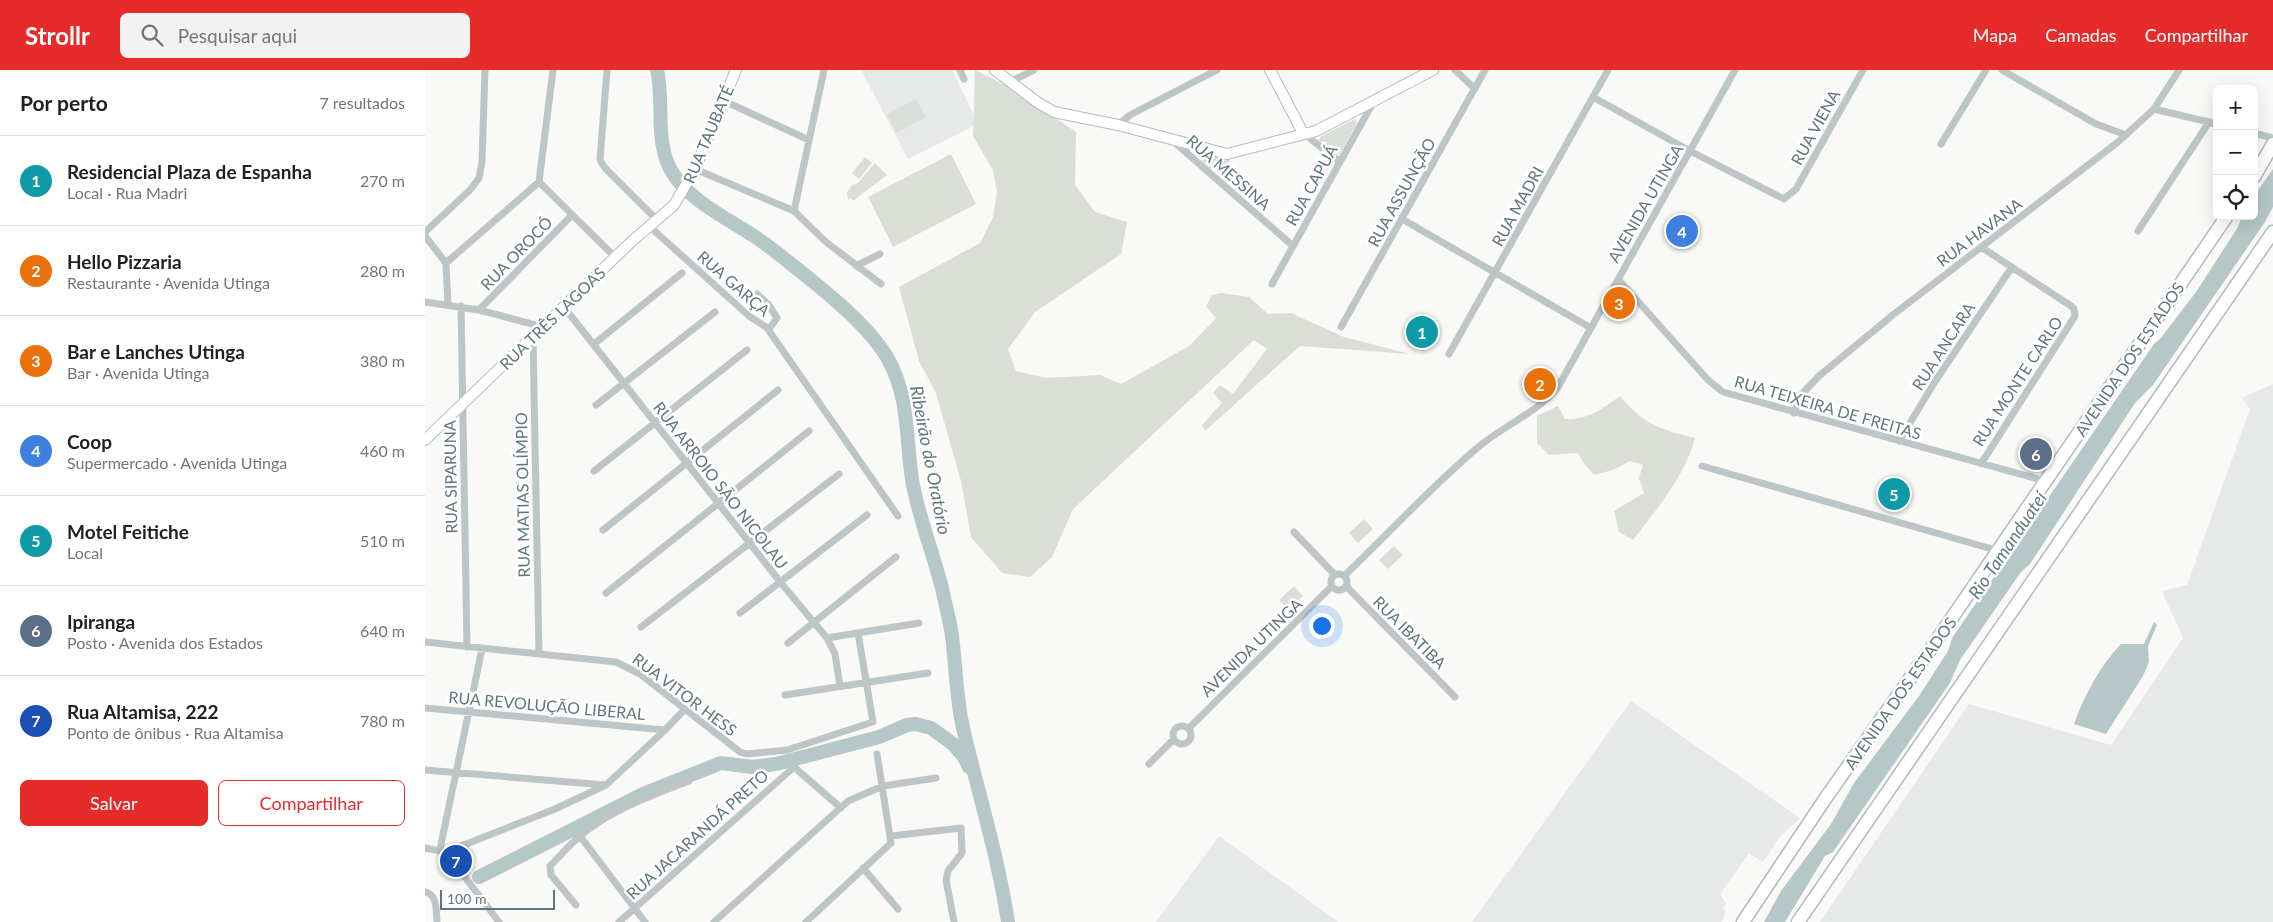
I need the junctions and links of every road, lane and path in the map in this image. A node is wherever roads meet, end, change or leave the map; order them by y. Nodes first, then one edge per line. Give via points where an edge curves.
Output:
1 (485, 70) edge
2 (553, 70) edge
3 (607, 70) edge
4 (736, 70) edge
5 (824, 70) edge
6 (960, 70) edge
7 (995, 70) edge
8 (1034, 70) edge
9 (1217, 70) edge
10 (1271, 70) edge
11 (1433, 70) edge
12 (1455, 70) edge
13 (1485, 70) edge
14 (1608, 70) edge
15 (1735, 70) edge
16 (1863, 70) edge
17 (1986, 70) edge
18 (2002, 70) edge
19 (2179, 70) edge
20 (964, 78) dead end
21 (1010, 82) junction
22 (1475, 89) junction
23 (1593, 97) junction
24 (722, 100) junction
25 (1375, 100) junction
26 (2154, 109) junction
27 (2213, 123) edge
28 (1117, 125) junction
29 (1303, 134) junction
30 (2126, 135) junction
31 (2258, 135) edge
32 (1169, 138) junction
33 (2273, 138) edge
34 (809, 140) junction
35 (1941, 144) dead end
36 (2273, 144) edge
37 (1690, 151) junction
38 (1340, 162) junction
39 (695, 169) junction
40 (2255, 175) edge
41 (539, 182) junction
42 (680, 197) joint
43 (793, 210) junction
44 (572, 215) junction
45 (1402, 219) junction
46 (2224, 220) edge
47 (653, 222) junction
48 (2138, 231) dead end
49 (425, 232) edge
50 (2273, 232) edge
51 (425, 236) edge
52 (1293, 246) junction
53 (1981, 247) junction
54 (880, 254) dead end
55 (615, 257) junction
56 (446, 263) junction
57 (856, 266) junction
58 (2012, 267) junction
59 (682, 273) dead end
60 (1495, 273) junction
61 (1618, 279) junction
62 (881, 284) dead end
63 (1272, 284) dead end
64 (757, 294) dead end
65 (425, 302) edge
66 (448, 305) junction
67 (461, 306) junction
68 (564, 307) junction
69 (479, 310) junction
70 (715, 312) dead end
71 (543, 327) junction
72 (1341, 327) dead end
73 (767, 328) junction
74 (1591, 328) junction
75 (533, 337) junction
76 (594, 344) junction
77 (747, 350) dead end
78 (1449, 354) dead end
79 (624, 384) junction
80 (778, 390) dead end
81 (462, 404) junction
82 (596, 405) dead end
83 (1794, 413) junction
84 (655, 424) junction
85 (809, 431) dead end
86 (425, 440) edge
87 (1899, 441) junction
88 (687, 463) junction
89 (1981, 464) junction
90 (1702, 466) dead end
91 (594, 471) dead end
92 (839, 474) dead end
93 (2045, 481) junction
94 (718, 503) junction
95 (867, 515) dead end
96 (898, 516) dead end
97 (603, 530) dead end
98 (1294, 532) dead end
99 (750, 544) junction
100 (1999, 551) junction
101 (897, 557) dead end
102 (1335, 575) junction
103 (1344, 576) junction
104 (781, 583) junction
105 (1332, 586) junction
106 (1346, 586) junction
107 (606, 593) dead end
108 (740, 613) dead end
109 (813, 622) junction
110 (919, 623) dead end
111 (641, 627) dead end
112 (858, 633) junction
113 (827, 638) junction
114 (425, 642) edge
115 (788, 643) dead end
116 (467, 647) junction
117 (482, 649) junction
118 (539, 653) junction
119 (928, 673) dead end
120 (866, 682) junction
121 (841, 686) junction
122 (785, 695) dead end
123 (1455, 697) dead end
124 (425, 708) edge
125 (684, 710) junction
126 (469, 712) junction
127 (1189, 728) junction
128 (665, 730) junction
129 (1174, 739) junction
130 (877, 754) dead end
131 (1149, 764) dead end
132 (425, 770) edge
133 (455, 773) junction
134 (936, 778) dead end
135 (689, 781) dead end
136 (606, 785) junction
137 (883, 786) junction
138 (841, 808) junction
139 (580, 836) junction
140 (891, 836) junction
141 (425, 848) edge
142 (443, 851) junction
143 (863, 868) junction
144 (426, 892) edge
145 (576, 905) dead end
146 (634, 909) junction
147 (898, 909) dead end
148 (437, 922) edge
149 (499, 922) edge
150 (619, 922) edge
151 (645, 922) edge
152 (714, 922) edge
153 (806, 922) edge
154 (954, 922) edge
155 (1743, 922) edge
156 (1798, 922) edge

1 - 49 street via 479,178
2 - 41 street
3 - 47 street, RUA GARÇA via 600,160
4 - 24 street, RUA TAUBATÉ
5 - 34 street
6 - 20 street
7 - 21 street
8 - 21 street
9 - 28 street via 1129,115
10 - 29 street
11 - 25 street
12 - 22 street
13 - 22 street, RUA ASSUNÇÃO
14 - 23 street, RUA MADRI
15 - 37 street, AVENIDA UTINGA
16 - 37 street, RUA VIENA via 1796,189 1784,198
17 - 35 street
18 - 30 street via 2096,124
19 - 26 street, RUA HAVANA
21 - 28 street via 1054,112
22 - 45 street, RUA ASSUNÇÃO
23 - 37 street
23 - 60 street, RUA MADRI
24 - 34 street
24 - 39 street, RUA TAUBATÉ
25 - 29 street via 1316,131
25 - 38 street, RUA CAPUÁ
26 - 27 street
26 - 30 street, RUA HAVANA
27 - 48 street
28 - 32 street
29 - 32 street via 1231,154
29 - 38 street
30 - 53 street, RUA HAVANA
31 - 33 street
32 - 52 street, RUA MESSINA
34 - 43 street
36 - 40 highway
37 - 61 street, AVENIDA UTINGA
38 - 52 street, RUA CAPUÁ
39 - 42 street, RUA TAUBATÉ
39 - 43 street
41 - 44 street
41 - 56 street
42 - 47 street, RUA TRÊS LAGOAS
43 - 57 street
44 - 55 street
44 - 69 street, RUA OROCÓ
45 - 60 street
45 - 72 street, RUA ASSUNÇÃO
46 - 93 highway, AVENIDA DOS ESTADOS
47 - 55 street, RUA TRÊS LAGOAS
47 - 73 street, RUA GARÇA via 749,316
50 - 156 highway
51 - 56 street
52 - 63 street, RUA CAPUÁ
53 - 58 street
53 - 83 street, RUA HAVANA via 1819,376 1801,395
54 - 57 street
55 - 68 street, RUA TRÊS LAGOAS
56 - 66 street
57 - 62 street
58 - 87 street, RUA ANCARA
58 - 89 street, RUA MONTE CARLO via 2071,306 2073,320
59 - 76 street
60 - 74 street
60 - 78 street, RUA MADRI
61 - 74 street, AVENIDA UTINGA
61 - 83 street, RUA TEIXEIRA DE FREITAS via 1715,387
64 - 73 street, RUA GARÇA via 777,318
65 - 66 street
66 - 67 street
67 - 69 street
67 - 81 street, RUA SIPARUNA
68 - 71 street, RUA TRÊS LAGOAS
68 - 76 street, RUA ARROIO SÃO NICOLAU
69 - 71 street
70 - 79 street
71 - 75 street, RUA TRÊS LAGOAS
73 - 96 street
74 - 103 street, AVENIDA UTINGA via 1551,395 1490,437 1461,462
75 - 81 street, RUA TRÊS LAGOAS
75 - 118 street, RUA MATIAS OLÍMPIO
76 - 79 street, RUA ARROIO SÃO NICOLAU
77 - 84 street
79 - 82 street
79 - 84 street, RUA ARROIO SÃO NICOLAU
80 - 88 street
81 - 86 street, RUA TRÊS LAGOAS
81 - 116 street, RUA SIPARUNA
83 - 87 street, RUA TEIXEIRA DE FREITAS
84 - 88 street, RUA ARROIO SÃO NICOLAU
84 - 91 street
85 - 94 street
87 - 89 street, RUA TEIXEIRA DE FREITAS
88 - 94 street, RUA ARROIO SÃO NICOLAU
88 - 97 street
89 - 93 street, RUA TEIXEIRA DE FREITAS
90 - 100 street
92 - 99 street
93 - 100 highway, AVENIDA DOS ESTADOS
94 - 99 street, RUA ARROIO SÃO NICOLAU
94 - 107 street
95 - 104 street
98 - 102 street
99 - 104 street, RUA ARROIO SÃO NICOLAU
99 - 111 street
100 - 155 highway, AVENIDA DOS ESTADOS
101 - 109 street
102 - 103 street
102 - 105 street
103 - 106 street
104 - 108 street
104 - 109 street, RUA ARROIO SÃO NICOLAU
105 - 106 street via 1338,590
105 - 127 street, AVENIDA UTINGA
106 - 123 street, RUA IBATIBA
109 - 113 street, RUA ARROIO SÃO NICOLAU
109 - 115 street
110 - 112 street
112 - 113 street
112 - 120 street
113 - 121 street, RUA ARROIO SÃO NICOLAU via 835,654
114 - 116 street, RUA VITOR HESS
116 - 117 street, RUA VITOR HESS
117 - 118 street, RUA VITOR HESS
117 - 126 street
118 - 125 street, RUA VITOR HESS via 616,662 640,674
119 - 120 street
120 - 121 street
120 - 125 street, RUA VITOR HESS via 873,722 787,750 746,754
121 - 122 street
124 - 126 street, RUA REVOLUÇÃO LIBERAL
125 - 128 street
126 - 128 street, RUA REVOLUÇÃO LIBERAL
126 - 133 street
127 - 129 street via 1177,726
127 - 129 street via 1188,742 1181,744
128 - 136 street
129 - 131 street
130 - 137 street
132 - 133 street
133 - 136 street
133 - 142 street
134 - 137 street
135 - 139 street via 616,812
136 - 142 street via 555,809
137 - 138 street via 855,797
137 - 140 street
138 - 146 street, RUA JACARANDÁ PRETO via 794,767
138 - 152 street
139 - 145 street via 549,869
139 - 146 street
140 - 143 street via 887,849
140 - 154 street via 961,828 962,853 949,870 946,880
141 - 142 street
142 - 149 street
143 - 147 street
143 - 153 street
144 - 148 street via 435,899
146 - 150 street, RUA JACARANDÁ PRETO
146 - 151 street

